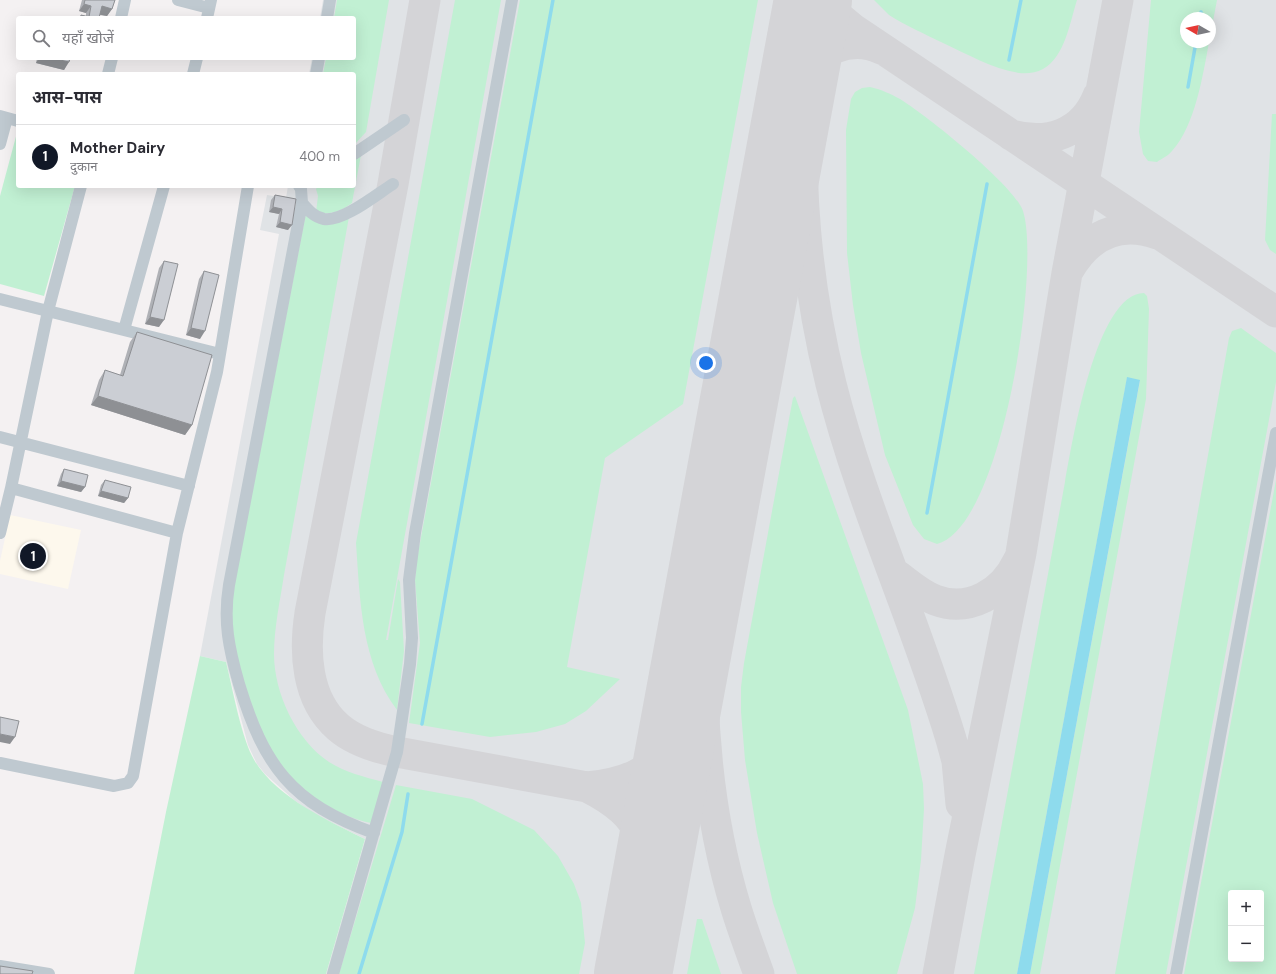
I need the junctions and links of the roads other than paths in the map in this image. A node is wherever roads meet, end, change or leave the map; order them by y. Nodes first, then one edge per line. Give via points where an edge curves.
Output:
1 (125, 0) edge
2 (178, 0) edge
3 (330, 0) edge
4 (512, 0) edge
5 (209, 9) edge
6 (121, 16) edge
7 (327, 16) edge
8 (112, 60) edge
9 (196, 60) edge
10 (319, 60) edge
11 (108, 72) edge
12 (194, 72) edge
13 (316, 72) edge
14 (8, 119) edge
15 (404, 120) dead end
16 (0, 144) edge
17 (356, 153) edge
18 (392, 184) dead end
19 (80, 188) edge
20 (163, 188) edge
21 (248, 188) edge
22 (302, 188) edge
23 (302, 203) junction
24 (0, 299) edge
25 (48, 311) junction
26 (124, 330) junction
27 (220, 354) junction
28 (1276, 433) edge
29 (0, 437) edge
30 (21, 442) junction
31 (189, 486) junction
32 (11, 488) junction
33 (0, 533) edge
34 (177, 533) junction
35 (0, 763) edge
36 (374, 833) junction
37 (0, 966) edge
38 (49, 974) edge
39 (333, 974) edge
40 (1176, 974) edge

1 - 6 street
2 - 5 street
3 - 7 street
4 - 36 street via 415,533 409,580 412,638 400,738
8 - 11 street
9 - 12 street
10 - 13 street
14 - 16 street
15 - 17 street
18 - 23 street via 337,218 329,219 313,214
19 - 25 street
20 - 26 street
21 - 27 street
22 - 23 street
23 - 36 street via 229,585 225,618 243,697 254,730 274,766 299,793 346,822
24 - 25 street
25 - 26 street
25 - 30 street
26 - 27 street
27 - 31 street
28 - 40 street
29 - 30 street
30 - 31 street
30 - 32 street
31 - 34 street
32 - 33 street
32 - 34 street
34 - 35 street via 133,776 128,783 114,786
36 - 39 street
37 - 38 street

